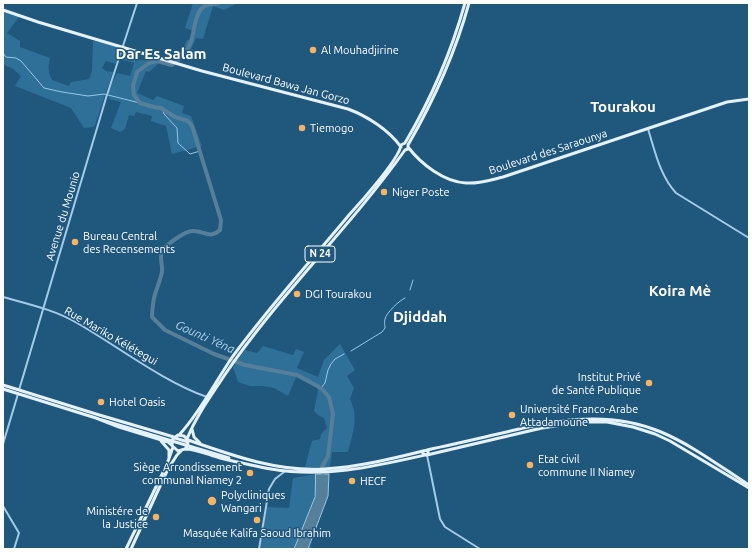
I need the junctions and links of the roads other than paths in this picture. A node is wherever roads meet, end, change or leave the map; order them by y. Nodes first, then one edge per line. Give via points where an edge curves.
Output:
1 (137, 3) edge
2 (465, 3) edge
3 (469, 3) edge
4 (3, 10) edge
5 (123, 47) junction
6 (749, 99) edge
7 (648, 129) junction
8 (396, 140) junction
9 (406, 145) junction
10 (401, 147) junction
11 (405, 150) junction
12 (413, 153) junction
13 (749, 238) edge
14 (3, 296) edge
15 (276, 304) junction
16 (43, 308) junction
17 (231, 363) junction
18 (3, 385) edge
19 (3, 389) edge
20 (19, 392) junction
21 (207, 397) junction
22 (96, 416) junction
23 (193, 426) junction
24 (180, 434) junction
25 (174, 437) junction
26 (490, 438) junction
27 (187, 439) junction
28 (484, 439) junction
29 (160, 440) junction
30 (3, 444) edge
31 (203, 445) junction
32 (172, 446) junction
33 (185, 449) junction
34 (425, 450) junction
35 (181, 451) junction
36 (427, 455) junction
37 (234, 458) junction
38 (169, 459) junction
39 (247, 460) junction
40 (246, 464) junction
41 (285, 471) junction
42 (320, 471) junction
43 (325, 471) junction
44 (749, 485) edge
45 (749, 488) edge
46 (3, 506) edge
47 (139, 525) junction
48 (14, 549) edge
49 (126, 549) edge
50 (131, 549) edge
51 (259, 549) edge
52 (480, 549) edge

1 - 5 street, Avenue du Mounio
2 - 9 main road via 441,74
3 - 9 main road via 445,75
4 - 5 main road, Boulevard Bawa Jan Gorzo
5 - 8 main road, Boulevard Bawa Jan Gorzo via 256,86 348,109 366,117
5 - 16 street, Avenue du Mounio
6 - 7 main road, Boulevard des Saraounya via 727,102
7 - 12 main road, Boulevard des Saraounya via 481,183 464,183 446,178
7 - 13 street via 664,176 671,188
8 - 9 main road, Boulevard Bawa Jan Gorzo
8 - 10 main road, Boulevard Bawa Jan Gorzo
9 - 10 main road
9 - 11 main road
9 - 12 main road, Boulevard des Saraounya
10 - 11 main road, Boulevard des Saraounya
10 - 15 main road, N 24 via 377,183
11 - 12 main road, Boulevard des Saraounya
11 - 15 main road, N 24 via 383,181
14 - 16 street, Rue Mariko Kélétegui
15 - 17 main road, N 24
16 - 20 street, Avenue du Mounio
16 - 21 street, Rue Mariko Kélétegui via 76,322 177,384
17 - 21 main road, N 24
17 - 23 main road, N 24
18 - 20 main road
19 - 20 main road
20 - 22 main road
20 - 30 street, Avenue du Mounio
21 - 24 main road, N 24
22 - 25 main road
22 - 29 main road via 106,423
22 - 37 main road
23 - 27 main road, N 24
23 - 31 main road via 194,437
24 - 25 main road
24 - 27 main road
25 - 32 main road
26 - 28 main road
26 - 44 main road via 579,418 635,423 671,437
26 - 45 main road via 565,424 619,424 648,431 670,440
27 - 31 main road
27 - 33 main road
28 - 34 main road
28 - 36 main road
29 - 32 main road
29 - 38 main road via 168,450
31 - 39 main road
32 - 35 main road
32 - 38 main road
33 - 35 main road
33 - 40 main road
34 - 36 main road via 429,451
34 - 43 main road
35 - 47 main road via 168,469
36 - 43 main road via 361,469
36 - 52 street via 443,526
37 - 39 main road
37 - 40 main road
38 - 47 main road
39 - 42 main road
40 - 41 main road
41 - 42 main road
41 - 51 street via 275,478 269,489
42 - 43 main road
46 - 48 street via 19,533
47 - 49 main road
47 - 50 main road

